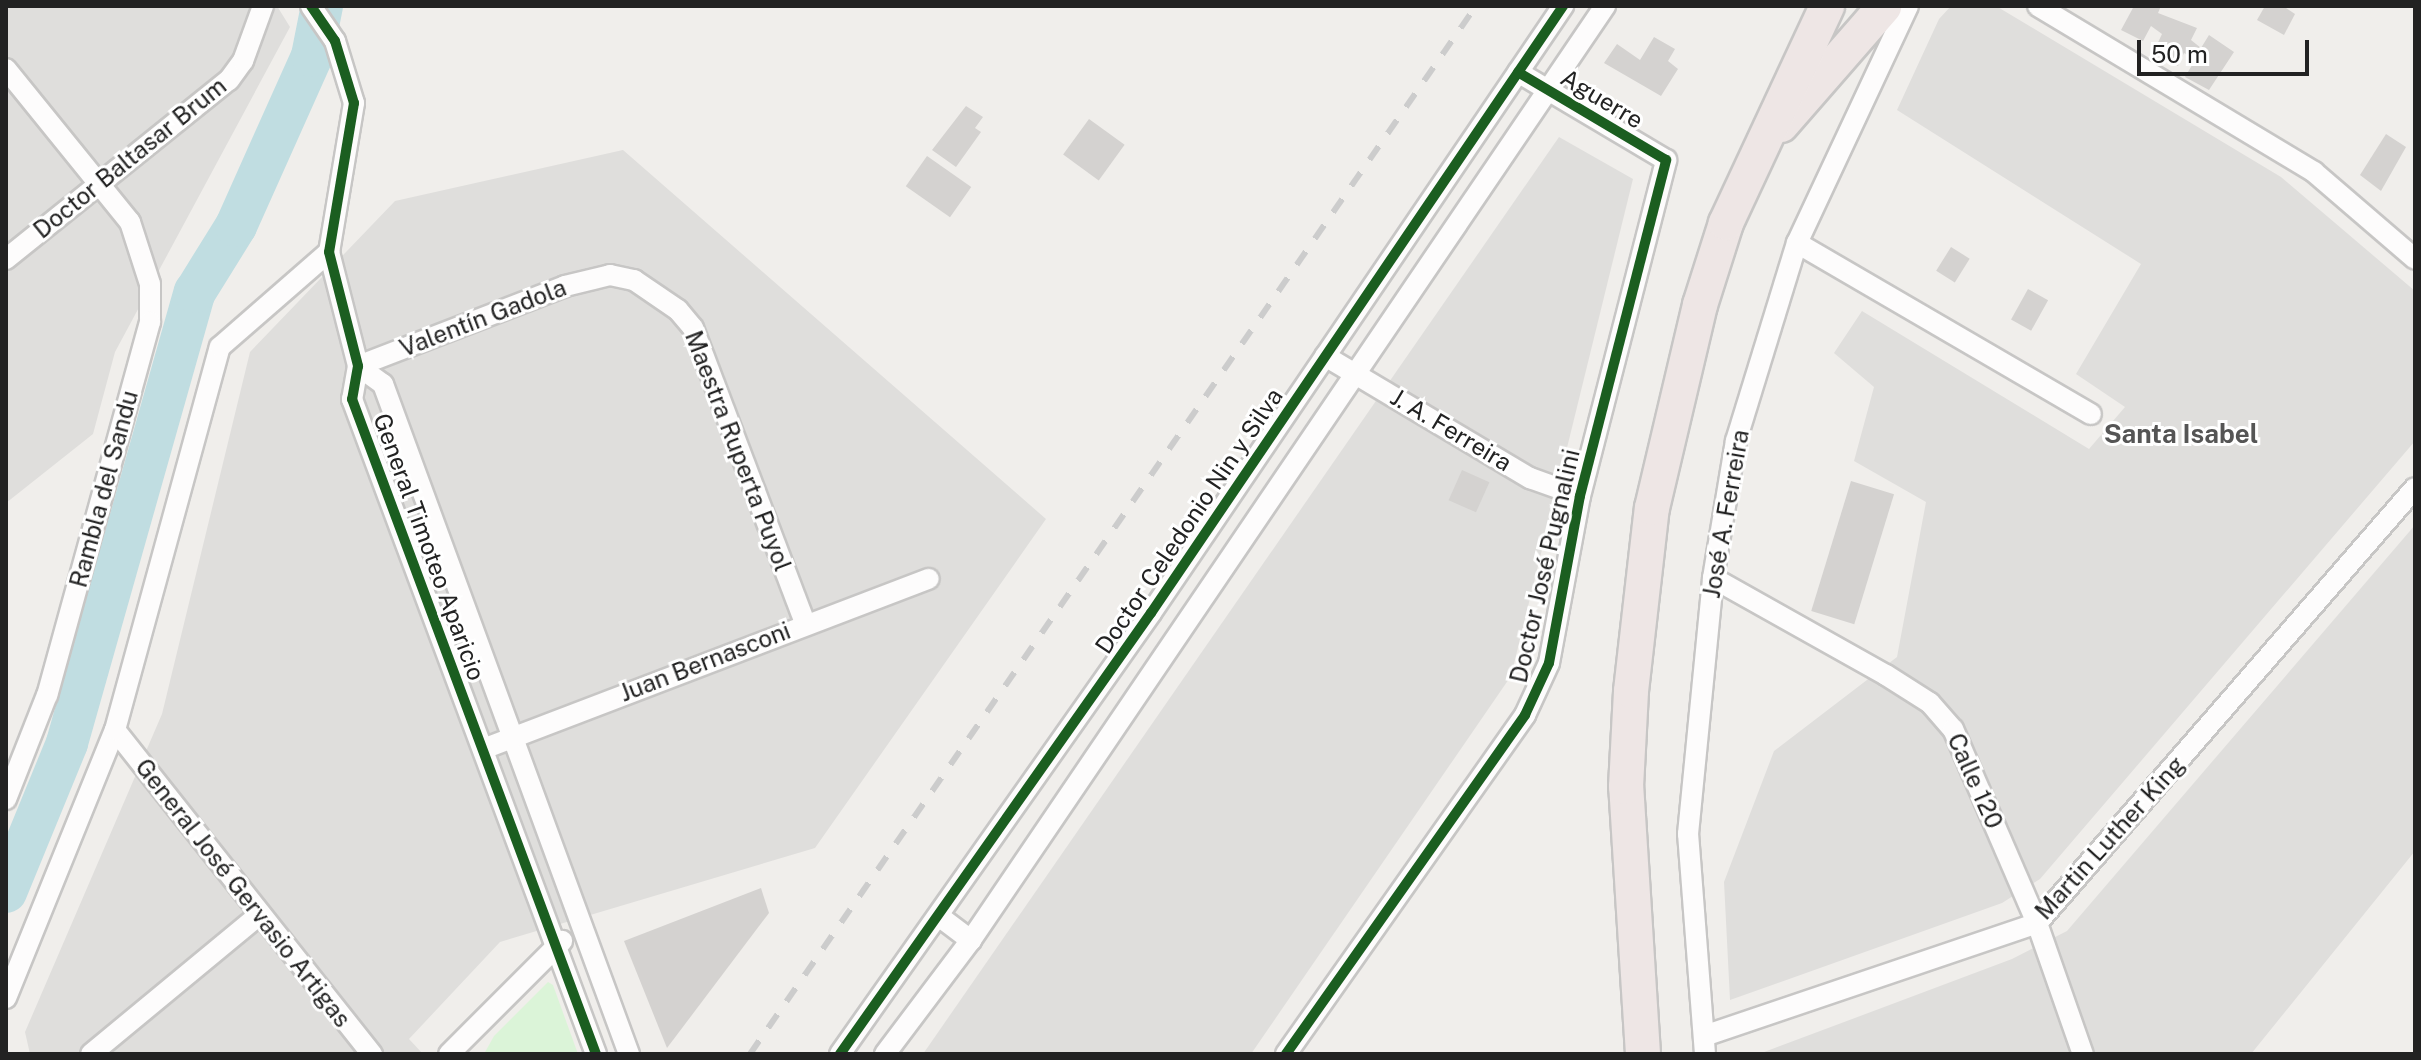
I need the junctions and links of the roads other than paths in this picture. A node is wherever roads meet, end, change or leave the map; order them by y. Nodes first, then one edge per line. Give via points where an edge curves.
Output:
1 (263, 6) edge
2 (311, 6) edge
3 (1563, 6) edge
4 (1605, 6) edge
5 (1797, 6) edge
6 (1827, 6) edge
7 (1908, 6) edge
8 (2038, 6) edge
9 (1884, 7) edge
10 (6, 69) edge
11 (1518, 72) junction
12 (1793, 72) junction
13 (1548, 90) junction
14 (1757, 153) junction
15 (1666, 160) joint
16 (102, 183) junction
17 (1797, 243) junction
18 (329, 252) junction
19 (6, 259) edge
20 (2415, 259) edge
21 (610, 275) joint
22 (1325, 356) junction
23 (358, 366) junction
24 (1358, 374) junction
25 (2091, 414) dead end
26 (2415, 488) edge
27 (1580, 496) junction
28 (1713, 578) junction
29 (929, 579) dead end
30 (1151, 613) junction
31 (805, 623) junction
32 (1181, 633) junction
33 (115, 730) junction
34 (512, 738) junction
35 (483, 749) junction
36 (6, 799) edge
37 (258, 916) junction
38 (940, 917) junction
39 (2037, 923) junction
40 (579, 924) junction
41 (971, 940) junction
42 (555, 948) junction
43 (6, 998) edge
44 (1704, 1045) edge
45 (91, 1054) edge
46 (372, 1054) edge
47 (449, 1054) edge
48 (596, 1054) edge
49 (629, 1054) edge
50 (840, 1054) edge
51 (885, 1054) edge
52 (1286, 1054) edge
53 (1643, 1054) edge
54 (2083, 1054) edge

1 - 16 street, Doctor Baltasar Brum via 243,61 229,80
2 - 18 street, General Timoteo Aparicio via 335,41 354,103
3 - 11 street, Doctor Celedonio Nin y Silva
4 - 13 street
5 - 12 highway
6 - 12 highway
7 - 17 street, José A. Ferreira
8 - 20 street via 2314,172
9 - 14 highway
10 - 16 street, Rambla del Sandu
11 - 13 street, Aguerre
11 - 22 street, Doctor Celedonio Nin y Silva
12 - 14 highway
13 - 15 street, Aguerre
13 - 24 street
14 - 53 highway via 1726,223 1693,332 1652,508 1639,605 1626,787
15 - 27 street, Doctor José Pugnalini
16 - 19 street, Doctor Baltasar Brum
16 - 36 street, Rambla del Sandu via 144,252 150,322 47,695
17 - 25 street
17 - 28 street, José A. Ferreira via 1736,441
18 - 23 street, General Timoteo Aparicio
18 - 33 street via 220,347
21 - 23 street, Valentín Gadola via 565,286
21 - 31 street, Maestra Ruperta Puyol via 634,280 678,310 693,328
22 - 24 street, J. A. Ferreira
22 - 30 street, Doctor Celedonio Nin y Silva
23 - 34 street, General Timoteo Aparicio via 383,384
23 - 35 street, General Timoteo Aparicio via 352,399
24 - 27 street, J. A. Ferreira via 1530,478
24 - 32 street
26 - 39 street, Martin Luther King
27 - 52 street, Doctor José Pugnalini via 1539,693
28 - 39 street, Calle 120 via 1930,703 1953,729
28 - 44 street, José A. Ferreira via 1688,834
29 - 31 street, Juan Bernasconi
30 - 32 street
30 - 38 street, Doctor Celedonio Nin y Silva
31 - 34 street, Juan Bernasconi
32 - 41 street
33 - 37 street, General José Gervasio Artigas
33 - 43 street
34 - 35 street, Juan Bernasconi
34 - 40 street, General Timoteo Aparicio
35 - 42 street, General Timoteo Aparicio
37 - 45 street
37 - 46 street, General José Gervasio Artigas
38 - 41 street
38 - 50 street, Doctor Celedonio Nin y Silva
39 - 44 street, Martin Luther King
39 - 54 street, Calle 120
40 - 42 street
40 - 49 street, General Timoteo Aparicio
41 - 51 street
42 - 47 street
42 - 48 street, General Timoteo Aparicio

